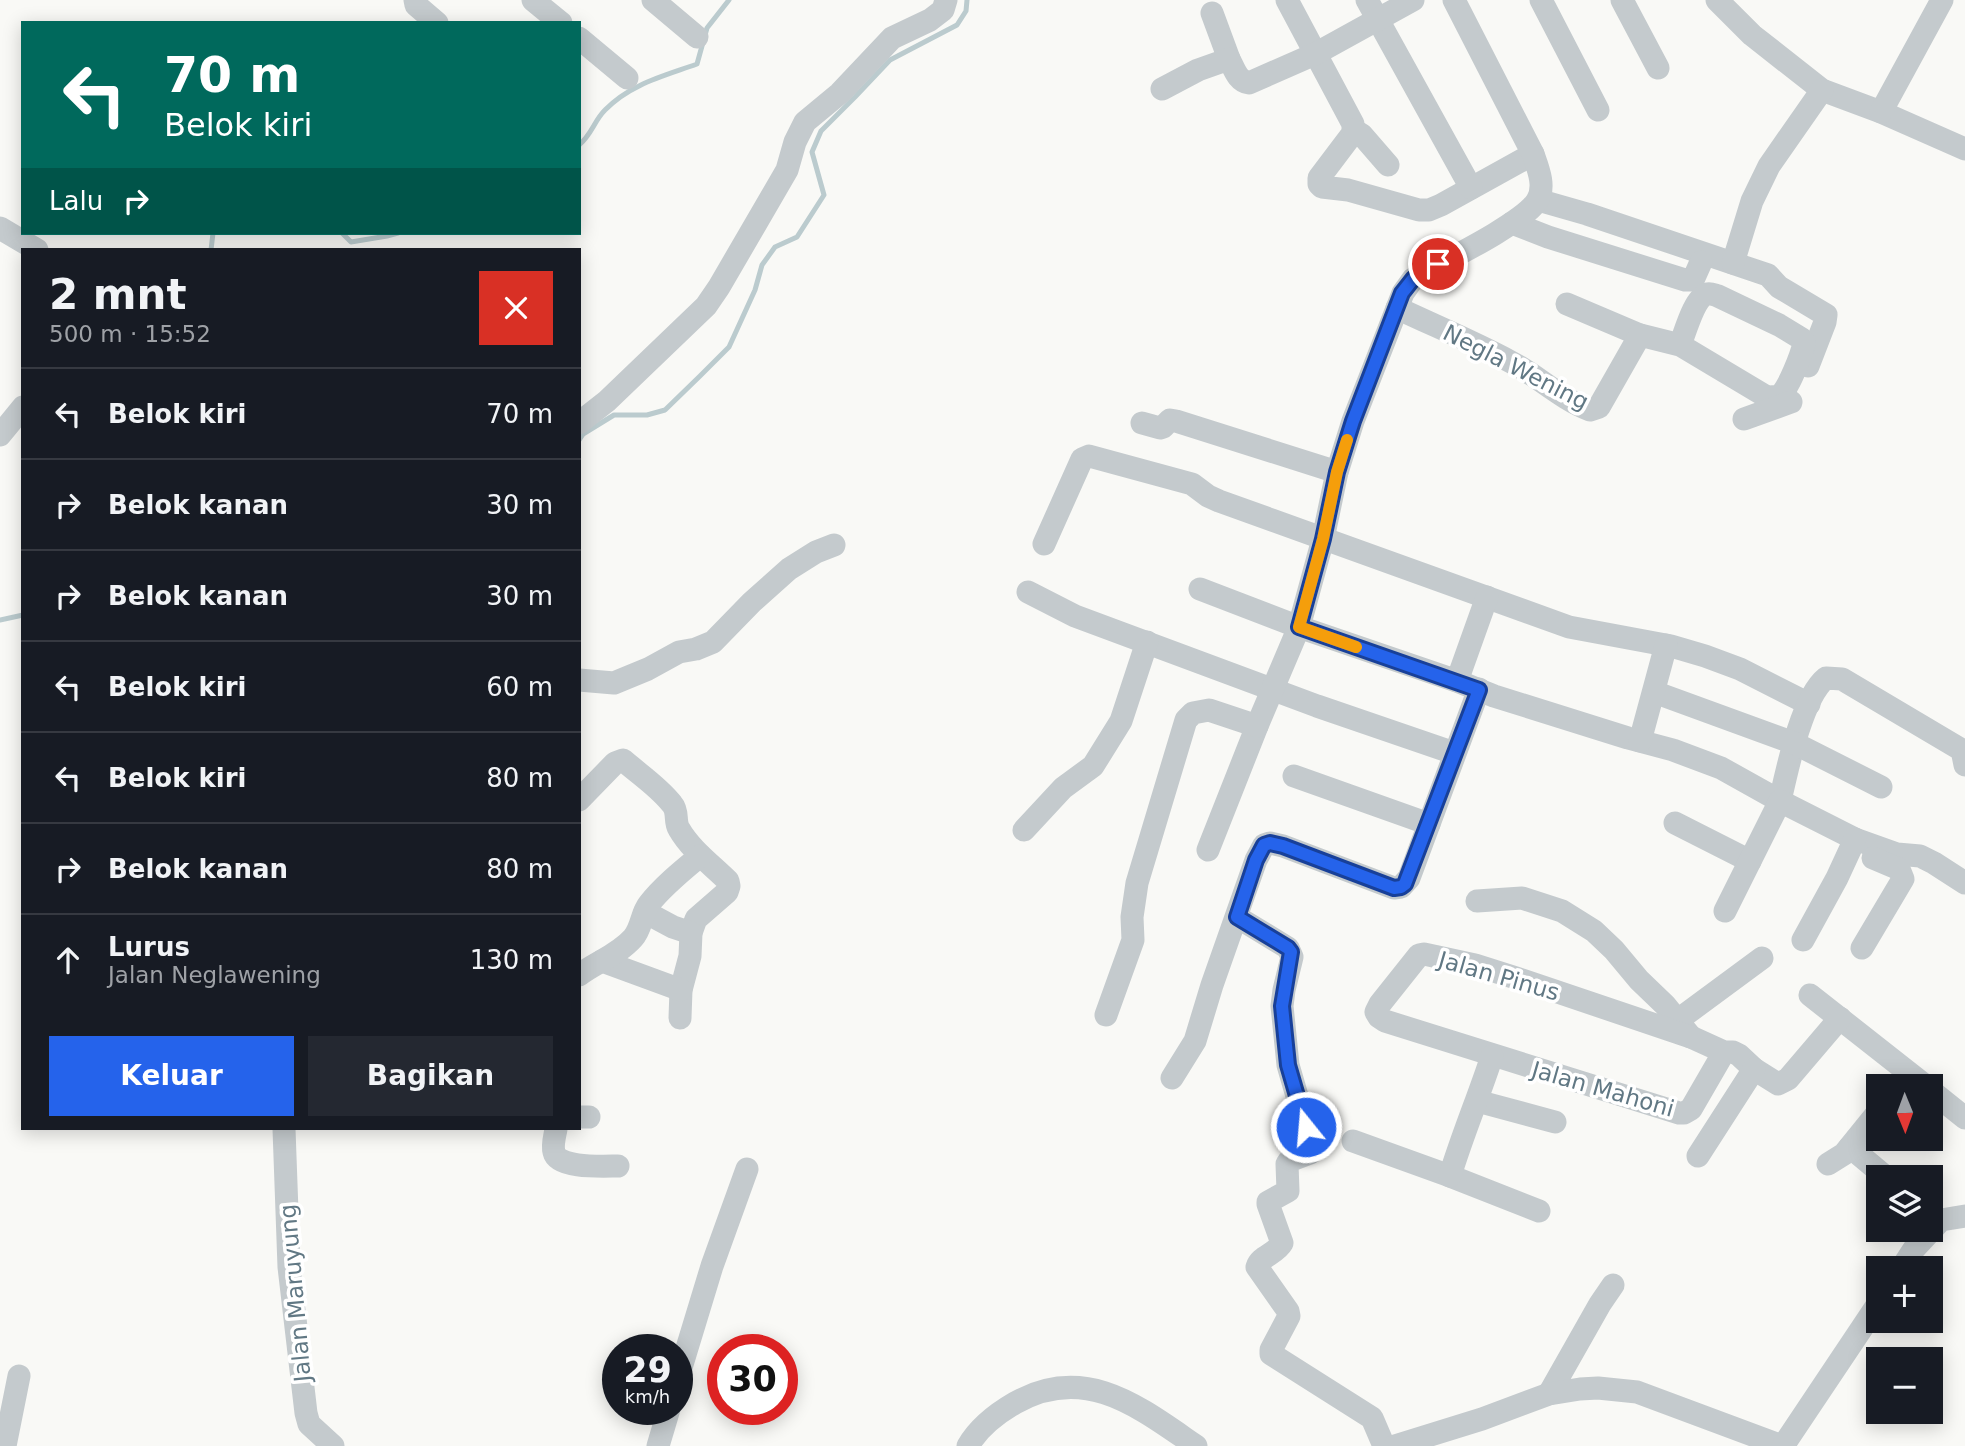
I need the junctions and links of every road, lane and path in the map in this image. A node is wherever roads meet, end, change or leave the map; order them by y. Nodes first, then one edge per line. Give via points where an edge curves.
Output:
1 (533, 0) edge
2 (653, 0) edge
3 (946, 0) edge
4 (1287, 0) edge
5 (1413, 0) edge
6 (1454, 0) edge
7 (1541, 0) edge
8 (1622, 0) edge
9 (1717, 0) edge
10 (1942, 0) edge
11 (415, 3) edge
12 (1373, 9) edge
13 (1212, 13) dead end
14 (435, 21) edge
15 (559, 21) edge
16 (697, 37) dead end
17 (581, 40) edge
18 (1315, 54) junction
19 (1229, 59) junction
20 (1658, 68) dead end
21 (627, 78) dead end
22 (1162, 89) dead end
23 (1822, 90) junction
24 (1598, 110) dead end
25 (1881, 112) junction
26 (1354, 130) junction
27 (1965, 149) edge
28 (1533, 154) junction
29 (1388, 165) dead end
30 (1471, 188) junction
31 (1538, 200) junction
32 (1512, 223) junction
33 (0, 228) edge
34 (34, 248) edge
35 (1702, 262) dead end
36 (1733, 263) junction
37 (1567, 304) dead end
38 (1397, 308) junction
39 (1640, 335) junction
40 (1680, 345) junction
41 (21, 409) edge
42 (1744, 419) dead end
43 (581, 421) edge
44 (1142, 423) dead end
45 (0, 435) edge
46 (1337, 472) junction
47 (1323, 539) junction
48 (1045, 544) dead end
49 (834, 545) dead end
50 (1200, 589) dead end
51 (1028, 592) dead end
52 (1487, 597) junction
53 (1299, 627) junction
54 (1147, 642) junction
55 (1666, 645) junction
56 (581, 680) edge
57 (1457, 681) junction
58 (1273, 688) junction
59 (1479, 690) junction
60 (1654, 692) junction
61 (1809, 704) junction
62 (1257, 726) junction
63 (1640, 741) junction
64 (1794, 743) junction
65 (1454, 752) junction
66 (1965, 765) edge
67 (1294, 776) dead end
68 (1881, 787) dead end
69 (581, 798) edge
70 (1780, 801) junction
71 (1675, 823) dead end
72 (1429, 824) junction
73 (1024, 830) dead end
74 (1853, 844) junction
75 (1208, 850) dead end
76 (700, 856) junction
77 (1750, 861) junction
78 (1965, 883) edge
79 (1478, 901) dead end
80 (1725, 911) dead end
81 (645, 912) junction
82 (1237, 917) junction
83 (691, 933) junction
84 (1803, 940) dead end
85 (1863, 948) dead end
86 (1762, 958) dead end
87 (602, 961) junction
88 (581, 974) edge
89 (681, 990) junction
90 (1810, 995) dead end
91 (1106, 1015) dead end
92 (680, 1018) dead end
93 (1840, 1018) junction
94 (1685, 1029) junction
95 (1724, 1052) junction
96 (1492, 1056) junction
97 (1754, 1069) junction
98 (1904, 1074) edge
99 (1172, 1078) dead end
100 (1477, 1101) junction
101 (1943, 1103) edge
102 (1965, 1118) edge
103 (1555, 1122) dead end
104 (1866, 1127) edge
105 (284, 1130) edge
106 (556, 1130) edge
107 (1353, 1141) dead end
108 (1850, 1147) junction
109 (1698, 1156) dead end
110 (1828, 1164) dead end
111 (1871, 1165) edge
112 (618, 1167) dead end
113 (747, 1169) dead end
114 (1450, 1176) junction
115 (1539, 1211) dead end
116 (1943, 1216) edge
117 (1965, 1216) edge
118 (1613, 1285) dead end
119 (1866, 1322) edge
120 (691, 1334) edge
121 (19, 1376) dead end
122 (1549, 1394) junction
123 (664, 1425) edge
124 (5, 1446) edge
125 (333, 1446) edge
126 (658, 1446) edge
127 (968, 1446) edge
128 (1196, 1446) edge
129 (1384, 1446) edge
130 (1395, 1446) edge
131 (1782, 1446) edge

1 - 15 street
2 - 16 street
3 - 43 street via 943,10 930,20 892,38 805,122 787,170 706,306
4 - 18 street
5 - 12 street
6 - 28 street
7 - 24 street
8 - 20 street
9 - 23 street via 1752,35
10 - 25 street
11 - 14 street
12 - 18 street
12 - 30 street
13 - 19 street
17 - 21 street
18 - 19 street via 1247,83
18 - 26 street
19 - 22 street
23 - 25 street
23 - 36 street via 1769,166 1752,201
25 - 27 street
26 - 29 street
26 - 30 street via 1319,178 1322,187 1419,210 1441,205
28 - 30 street
28 - 31 street via 1540,173
31 - 32 street
31 - 36 street
32 - 35 street via 1689,281
32 - 38 street via 1413,279
33 - 34 street
36 - 42 street via 1768,275 1779,287 1826,315 1801,391 1791,402
37 - 39 street
38 - 39 street, Negla Wening via 1509,361 1590,410 1599,407
38 - 46 street
39 - 40 street
40 - 40 street via 1771,397 1784,391 1804,343 1779,326 1709,294 1694,309
41 - 45 street
44 - 46 street via 1163,428 1170,419
46 - 47 street
47 - 48 street via 1219,502 1192,484 1089,456 1082,458
47 - 52 street
47 - 53 street
49 - 56 street via 789,569 713,642 679,652 614,683
50 - 53 street
51 - 54 street via 1074,616
52 - 55 street via 1569,627
52 - 57 street
53 - 57 street
53 - 58 street
54 - 58 street
54 - 73 street via 1121,721 1093,766 1063,788
55 - 60 street
55 - 61 street via 1740,669
57 - 59 street
58 - 62 street
58 - 65 street
59 - 63 street
59 - 65 street
60 - 63 street
60 - 64 street
61 - 64 street
61 - 66 street via 1823,681 1840,678 1962,750
62 - 75 street
62 - 91 street via 1209,710 1193,713 1186,720 1137,883 1132,940
63 - 70 street via 1721,768
64 - 68 street
64 - 70 street
65 - 72 street
67 - 72 street
69 - 76 street via 623,760 676,808 680,831
70 - 74 street
70 - 77 street
71 - 77 street
72 - 82 street via 1409,878 1394,888 1283,846 1265,844
74 - 78 street via 1920,856
74 - 84 street
74 - 85 street via 1902,875
76 - 81 street
76 - 83 street via 729,886 696,919
77 - 80 street
79 - 94 street via 1522,898 1562,911 1594,931
81 - 83 street
81 - 87 street via 634,937
82 - 99 street via 1195,1041
82 - 129 street via 1291,952 1282,1006 1288,1065 1312,1149 1289,1161 1289,1191 1268,1202 1282,1243 1256,1267 1289,1316 1271,1354 1372,1418
83 - 89 street
86 - 94 street
87 - 88 street
87 - 89 street
89 - 92 street
90 - 93 street
93 - 97 street, Jalan Pinus via 1782,1083 1776,1084
93 - 98 street
94 - 95 street, Jalan Pinus
94 - 96 street, Jalan Pinus via 1475,965 1419,955 1380,1004 1377,1015
95 - 96 street, Jalan Mahoni via 1684,1113
95 - 97 street, Jalan Pinus via 1738,1055
96 - 100 street
97 - 109 street
100 - 103 street
100 - 114 street
101 - 102 street
104 - 108 street
105 - 125 street, Jalan Maruyung via 289,1267 306,1413 309,1424
106 - 112 street via 554,1150 559,1159 582,1166
107 - 114 street
108 - 110 street
108 - 111 street
113 - 120 street
114 - 115 street
116 - 117 street
118 - 122 street
119 - 131 street
121 - 124 street
122 - 130 street
122 - 131 street via 1598,1388 1637,1392
123 - 126 street
127 - 128 street via 981,1428 1012,1404 1067,1386 1111,1394 1141,1408

